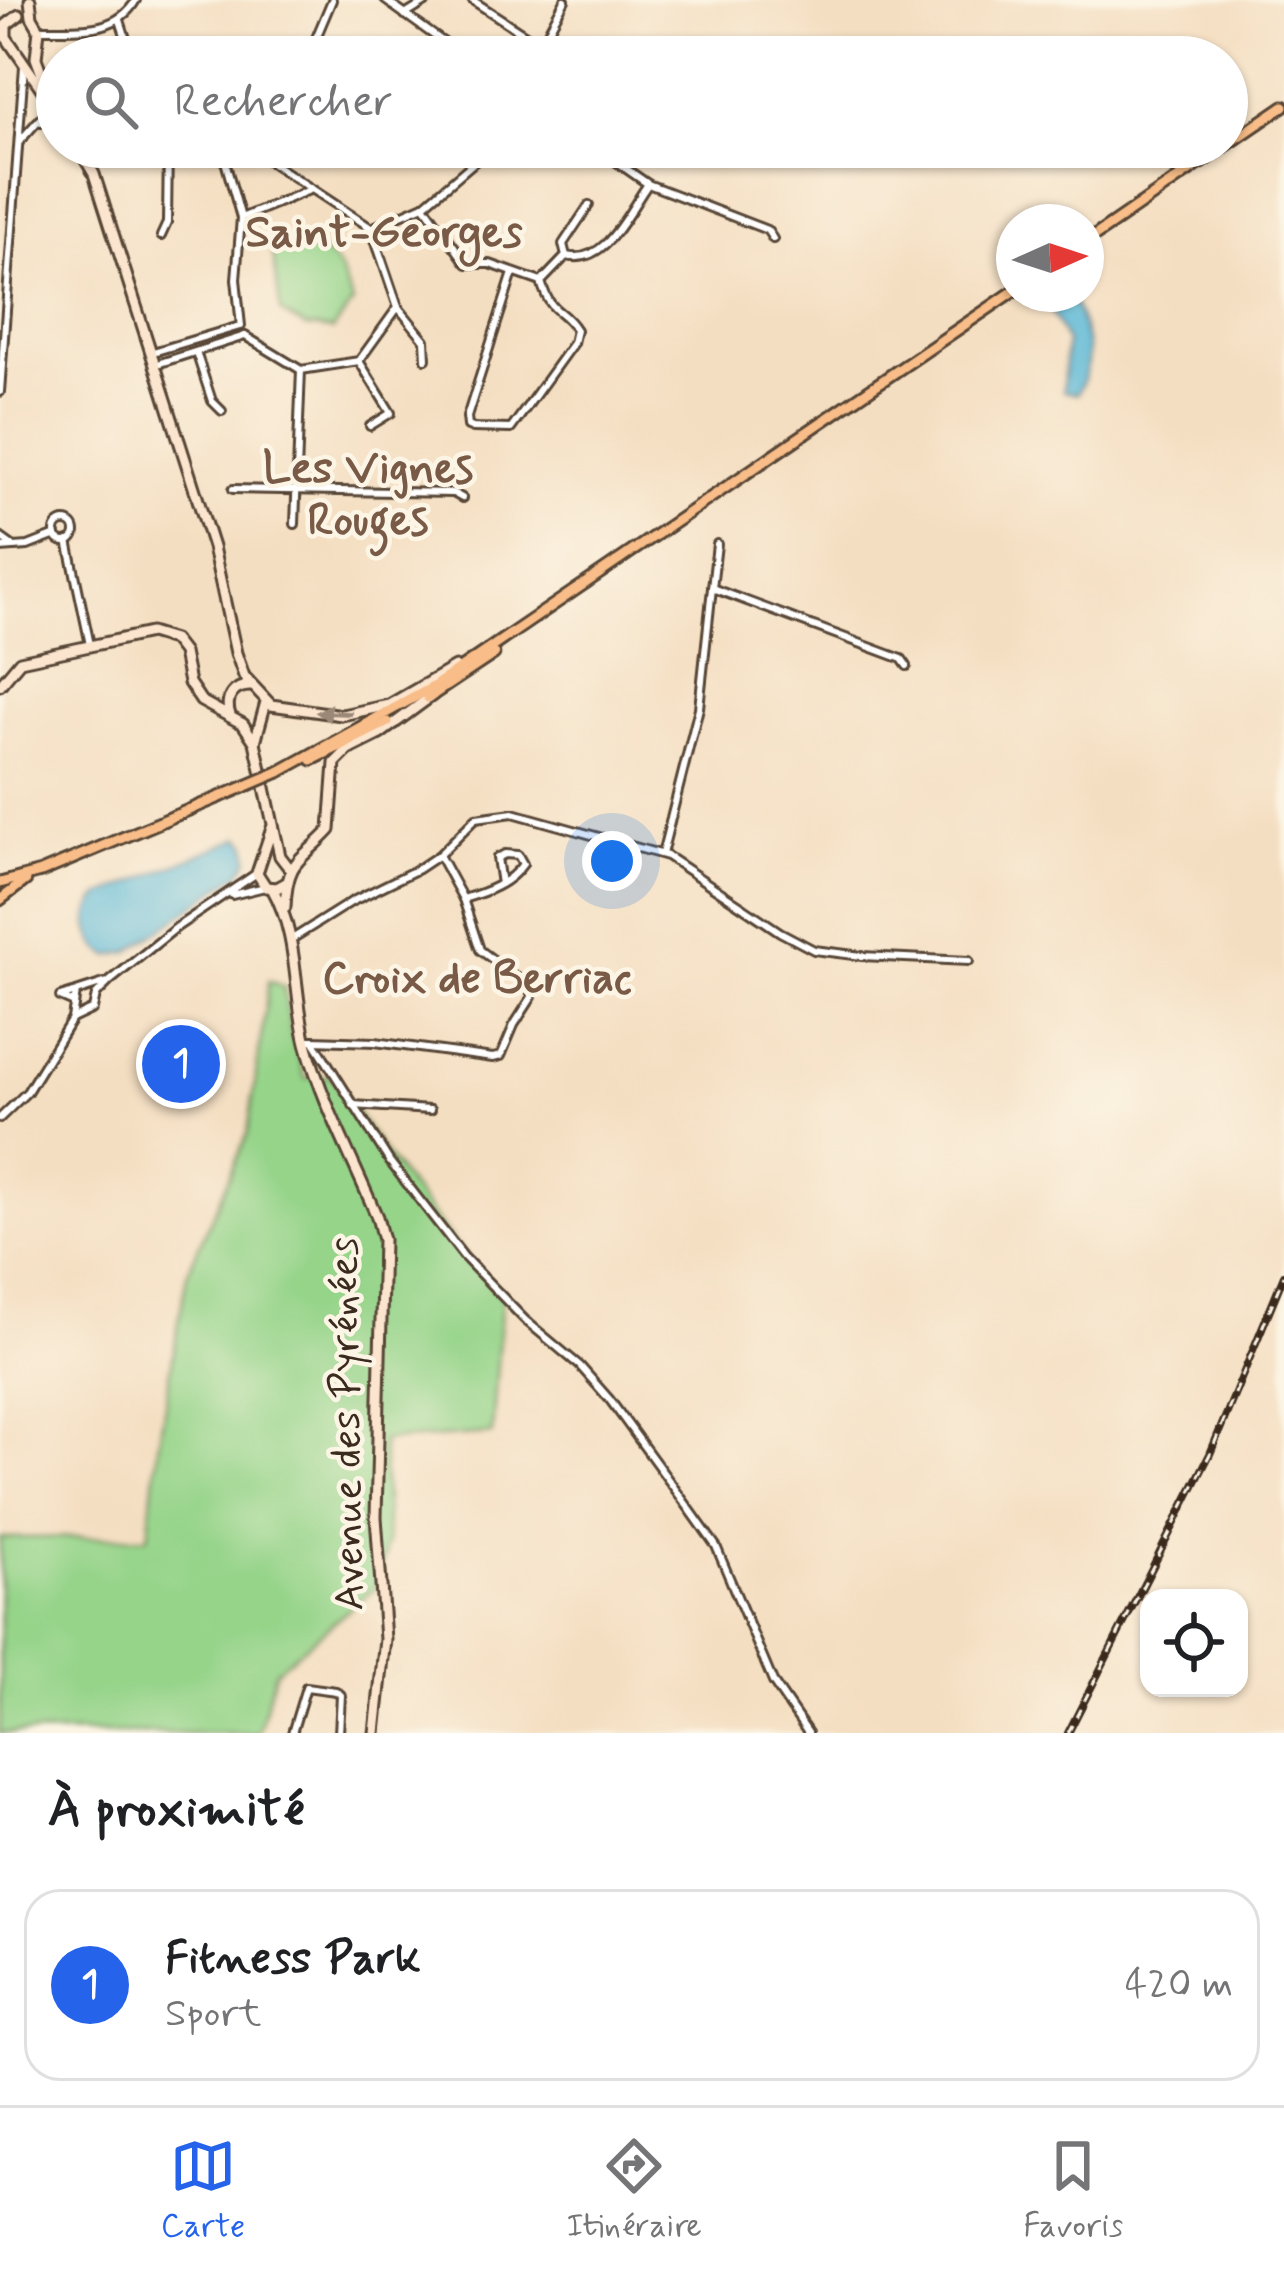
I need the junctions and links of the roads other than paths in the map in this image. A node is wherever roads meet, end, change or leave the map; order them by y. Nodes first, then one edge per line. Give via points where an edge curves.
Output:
1 (26, 0) edge
2 (136, 0) edge
3 (332, 0) edge
4 (385, 0) edge
5 (429, 0) edge
6 (472, 0) edge
7 (566, 0) edge
8 (19, 15) junction
9 (405, 15) junction
10 (32, 17) junction
11 (120, 20) junction
12 (3, 24) edge
13 (40, 29) junction
14 (38, 36) edge
15 (125, 36) edge
16 (317, 36) edge
17 (433, 36) edge
18 (527, 36) edge
19 (546, 36) edge
20 (36, 43) joint
21 (13, 47) junction
22 (36, 58) edge
23 (24, 66) junction
24 (36, 82) edge
25 (1284, 106) edge
26 (36, 124) edge
27 (1248, 130) edge
28 (18, 145) junction
29 (90, 168) edge
30 (168, 168) edge
31 (227, 168) edge
32 (280, 168) edge
33 (467, 168) edge
34 (625, 168) edge
35 (1193, 168) edge
36 (648, 184) junction
37 (312, 189) junction
38 (424, 205) junction
39 (589, 205) dead end
40 (241, 218) junction
41 (371, 228) junction
42 (1104, 230) edge
43 (161, 236) dead end
44 (773, 238) dead end
45 (566, 256) junction
46 (514, 273) junction
47 (541, 283) junction
48 (996, 303) edge
49 (398, 307) junction
50 (241, 326) junction
51 (245, 336) junction
52 (153, 352) junction
53 (196, 352) junction
54 (426, 359) dead end
55 (359, 361) junction
56 (157, 364) junction
57 (302, 370) junction
58 (0, 392) edge
59 (222, 411) dead end
60 (370, 426) dead end
61 (233, 489) dead end
62 (296, 490) junction
63 (461, 498) dead end
64 (295, 524) dead end
65 (56, 535) junction
66 (0, 537) edge
67 (68, 541) junction
68 (717, 544) dead end
69 (14, 547) junction
70 (0, 548) edge
71 (615, 566) junction
72 (712, 587) junction
73 (514, 632) junction
74 (90, 645) junction
75 (236, 653) junction
76 (907, 666) dead end
77 (0, 685) edge
78 (252, 686) junction
79 (233, 692) junction
80 (438, 692) junction
81 (266, 700) junction
82 (207, 704) junction
83 (230, 715) junction
84 (260, 720) junction
85 (243, 724) junction
86 (256, 742) junction
87 (279, 772) junction
88 (273, 823) junction
89 (662, 854) junction
90 (439, 855) junction
91 (280, 856) junction
92 (264, 858) junction
93 (290, 869) junction
94 (41, 872) junction
95 (257, 873) junction
96 (0, 883) edge
97 (286, 883) junction
98 (500, 884) junction
99 (269, 888) junction
100 (370, 893) junction
101 (223, 898) junction
102 (463, 899) junction
103 (0, 900) edge
104 (376, 903) dead end
105 (285, 912) junction
106 (292, 939) junction
107 (969, 961) dead end
108 (76, 992) junction
109 (94, 992) junction
110 (77, 1007) junction
111 (309, 1040) junction
112 (353, 1105) junction
113 (430, 1110) dead end
114 (0, 1118) edge
115 (292, 1733) edge
116 (339, 1733) edge
117 (375, 1733) edge
118 (808, 1733) edge

1 - 8 main road
1 - 10 main road
2 - 11 street
3 - 16 street
4 - 9 street
5 - 9 street
6 - 18 street
7 - 19 street
8 - 10 main road
8 - 12 main road
9 - 17 street
10 - 13 main road
11 - 13 street
11 - 15 street
12 - 21 main road
13 - 14 main road
20 - 21 main road
20 - 22 main road
21 - 23 main road
23 - 24 main road
23 - 28 street
25 - 27 main road
26 - 28 street
28 - 58 street
29 - 52 main road
30 - 43 street
31 - 40 street
32 - 37 street
33 - 38 street
34 - 36 street
35 - 42 main road
36 - 44 street
36 - 45 street via 598,254
37 - 40 street
37 - 41 street
38 - 41 street
38 - 46 street via 467,264
39 - 45 street via 563,244
40 - 50 street
41 - 49 street
45 - 47 street
46 - 47 street
46 - 47 street via 467,417 473,428 512,429 573,343 576,330 549,306
48 - 71 main road
49 - 54 street via 425,340
49 - 55 street
50 - 51 street
50 - 52 street
51 - 53 street
51 - 57 street
52 - 56 main road
53 - 56 street
53 - 59 street
55 - 57 street
55 - 60 street via 391,413
56 - 75 main road
57 - 62 street
61 - 62 street
62 - 63 street
62 - 64 street
65 - 67 street
65 - 67 street via 68,522 75,533
65 - 69 street
66 - 69 street
67 - 74 street
68 - 72 street
69 - 70 street
71 - 73 main road
71 - 80 main road
72 - 76 street
72 - 89 street via 699,708
73 -> 81 main road via 379,709 342,715
73 - 87 main road via 399,709
74 - 77 main road via 20,662
74 - 82 main road via 163,635 182,653 189,683
75 - 78 main road
75 - 79 main road
78 - 79 main road
78 - 81 main road
79 - 82 main road
79 - 83 main road
80 - 87 main road
80 - 93 main road via 340,755 330,830
81 - 84 main road
82 - 83 main road
83 - 85 main road
84 - 85 main road
84 - 86 main road
85 - 86 main road
86 - 88 main road
87 - 94 main road, bridge
88 - 91 main road
88 - 92 main road
89 - 90 street via 513,813 476,818
89 - 107 street via 814,950
90 - 100 street
90 - 102 street
91 - 92 main road
91 - 93 main road
92 - 95 main road
93 - 97 main road
94 - 96 main road
94 - 103 main road
95 - 99 main road
95 - 101 street
97 - 99 main road
97 - 105 main road, Avenue des Pyrénées
98 - 98 street via 524,864 518,855 496,858
98 - 102 street
99 - 101 street
99 - 105 main road, Avenue des Pyrénées
100 - 104 street
100 - 106 street
101 - 109 street
102 - 111 street via 480,950 531,988 501,1056
105 - 106 main road, Avenue des Pyrénées
106 - 111 main road, Avenue des Pyrénées
108 - 109 street
108 - 110 street
108 - 110 street via 60,997
109 - 110 street via 96,1006
110 - 114 street via 27,1092
111 - 112 street
111 - 117 main road, Avenue des Pyrénées via 383,1240 376,1517 386,1639
112 - 113 street
112 - 118 street via 464,1257 580,1366 683,1500 716,1546 772,1682
115 - 116 street via 306,1687 341,1695

